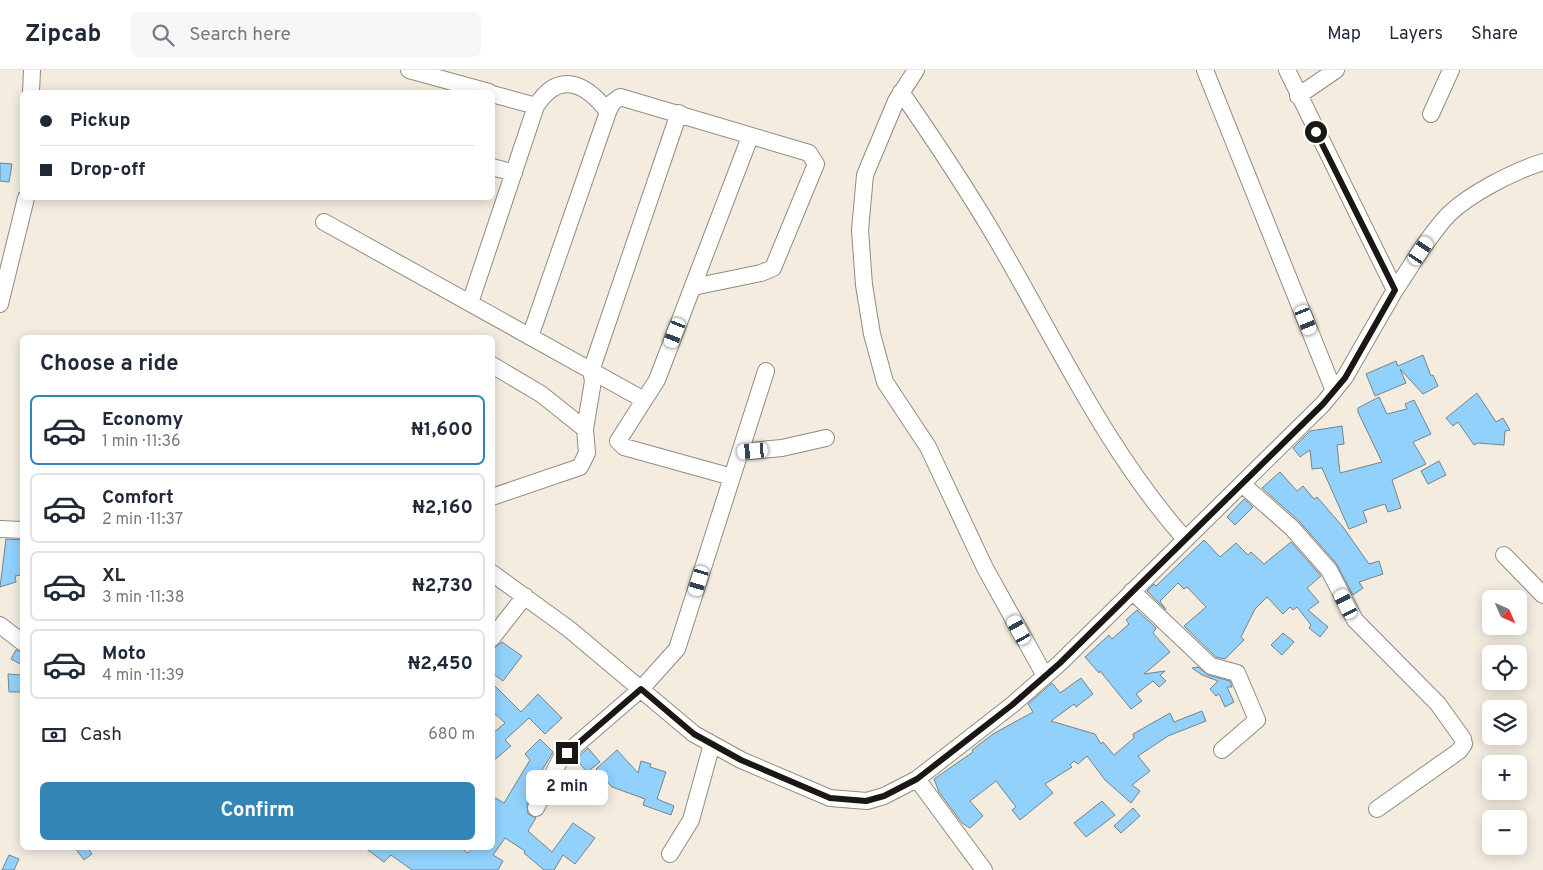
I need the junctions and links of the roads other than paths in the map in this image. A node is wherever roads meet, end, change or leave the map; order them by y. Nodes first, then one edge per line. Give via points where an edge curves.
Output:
1 (32, 70) edge
2 (409, 70) edge
3 (916, 70) edge
4 (1205, 70) edge
5 (1287, 70) edge
6 (1336, 70) edge
7 (1451, 70) edge
8 (31, 90) edge
9 (482, 90) edge
10 (901, 92) junction
11 (495, 95) edge
12 (1298, 96) junction
13 (536, 106) junction
14 (608, 112) junction
15 (679, 113) junction
16 (1431, 114) dead end
17 (750, 137) junction
18 (1543, 162) edge
19 (495, 168) edge
20 (514, 173) junction
21 (26, 200) edge
22 (324, 222) dead end
23 (693, 286) junction
24 (1395, 290) junction
25 (470, 303) junction
26 (0, 304) edge
27 (530, 337) junction
28 (495, 367) edge
29 (591, 371) junction
30 (766, 371) dead end
31 (1334, 391) junction
32 (644, 400) junction
33 (585, 429) junction
34 (826, 438) dead end
35 (740, 452) junction
36 (732, 477) junction
37 (1242, 484) junction
38 (495, 496) edge
39 (0, 529) edge
40 (20, 530) edge
41 (1185, 539) junction
42 (1504, 556) dead end
43 (495, 575) edge
44 (1132, 591) junction
45 (525, 596) junction
46 (1543, 596) edge
47 (0, 625) edge
48 (495, 634) edge
49 (20, 640) edge
50 (1045, 676) junction
51 (641, 689) junction
52 (712, 744) junction
53 (1222, 750) dead end
54 (917, 779) junction
55 (536, 808) dead end
56 (1377, 809) dead end
57 (670, 854) dead end
58 (984, 870) edge

1 - 8 street
2 - 9 street
3 - 10 street
4 - 31 street
5 - 12 street
6 - 12 street
7 - 16 street
10 - 41 street via 994,234 1113,445 1158,510
10 - 50 street via 865,175 860,230 864,285 877,358 885,382 940,469 985,568
11 - 13 street
12 - 24 street
13 - 14 street via 543,94 565,81 579,83
13 - 20 street
14 - 15 street via 615,99 625,97
14 - 27 street
15 - 17 street
15 - 29 street
17 - 23 street
17 - 23 street via 809,153 816,164 815,169 773,268
18 - 24 street via 1528,166 1465,200 1430,238
19 - 20 street
20 - 25 street
21 - 26 street
22 - 25 street
23 - 32 street via 657,380
24 - 31 street via 1345,378
25 - 27 street
27 - 29 street
28 - 33 street via 541,394
29 - 32 street
29 - 33 street via 593,381
30 - 35 street
31 - 37 street
32 - 36 street via 619,437 620,444
33 - 38 street via 587,453 580,467
34 - 35 street via 782,448
35 - 36 street
36 - 51 street via 680,641 672,657
37 - 41 street
37 - 56 street via 1292,528 1329,570 1355,620 1438,704 1463,739 1464,744 1459,751
39 - 40 street
41 - 44 street
42 - 46 street
43 - 45 street
44 - 50 street
44 - 53 street via 1211,666 1237,673 1257,720
45 - 48 street
45 - 51 street
47 - 49 street
50 - 54 street
51 - 52 street via 694,734
51 - 55 street via 561,758
52 - 54 street via 830,798 866,801 884,796
52 - 57 street via 691,820
54 - 58 street

